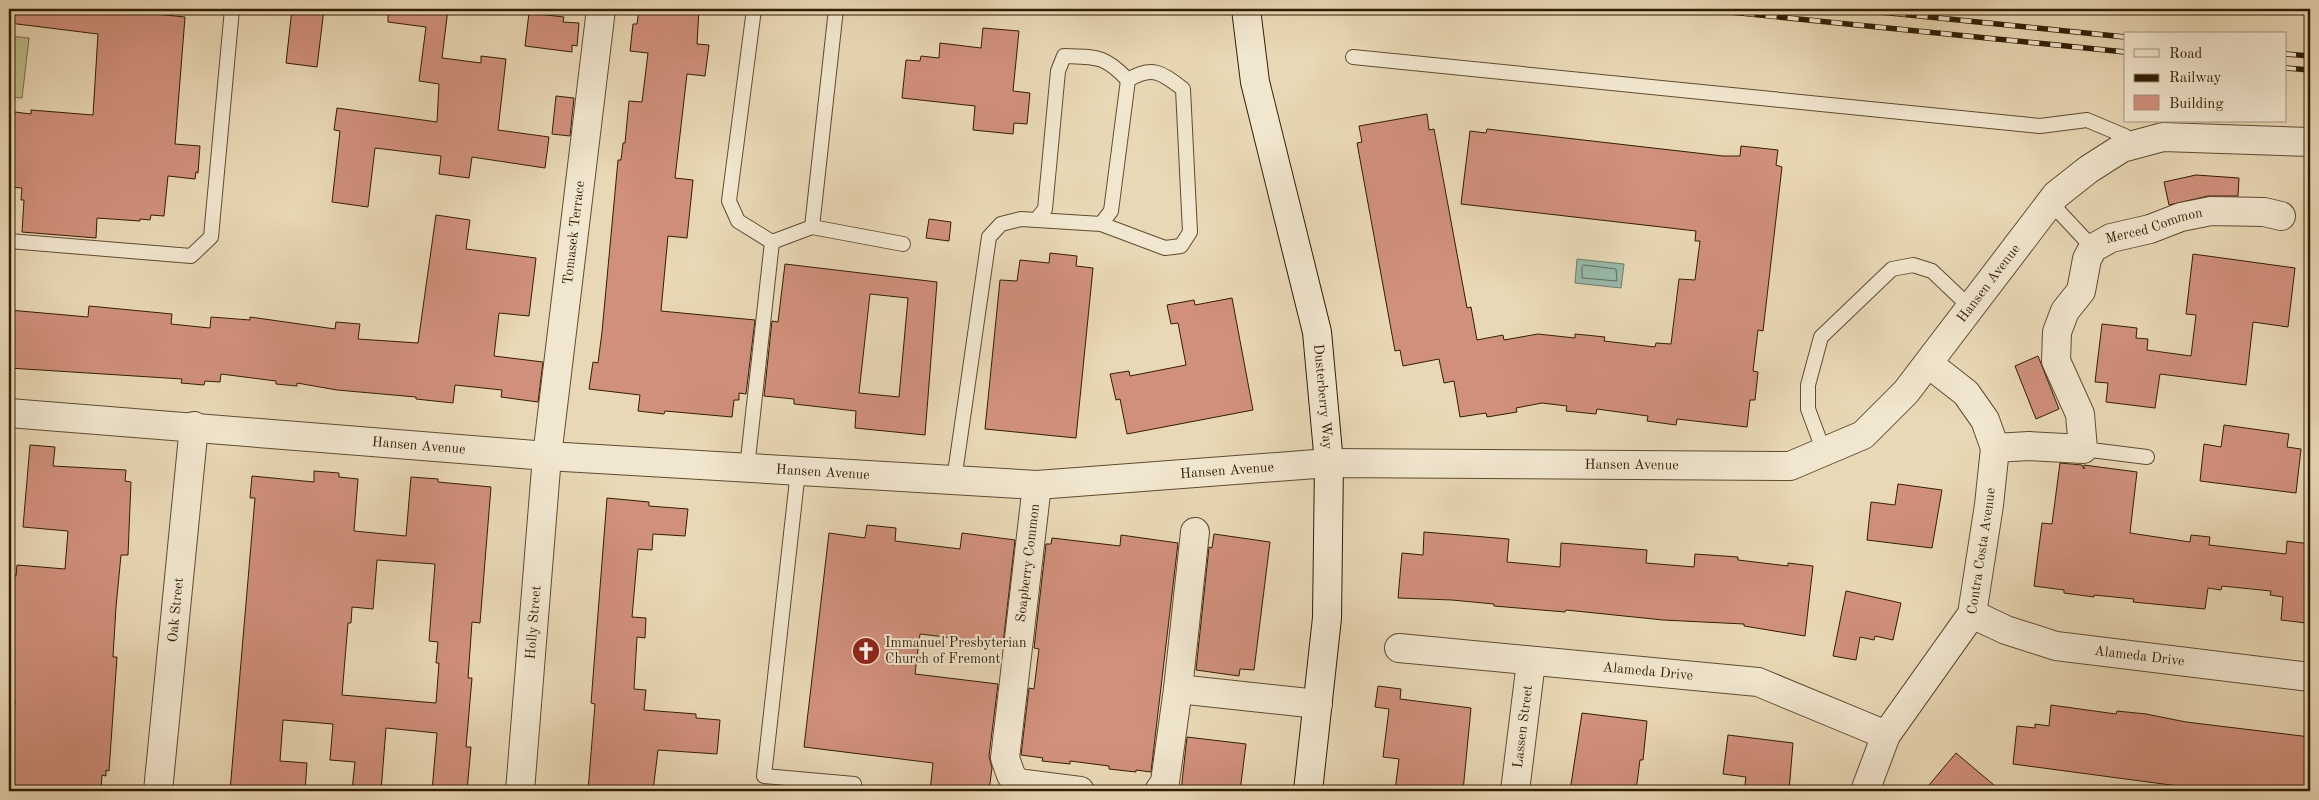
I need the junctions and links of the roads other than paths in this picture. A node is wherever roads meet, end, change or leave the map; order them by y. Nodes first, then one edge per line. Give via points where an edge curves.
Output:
1 (232, 9) edge
2 (601, 9) edge
3 (754, 9) edge
4 (836, 9) edge
5 (1246, 9) edge
6 (1353, 57) dead end
7 (1128, 80) junction
8 (2310, 142) edge
9 (2132, 146) junction
10 (2050, 202) junction
11 (2281, 216) dead end
12 (1036, 220) junction
13 (1101, 224) junction
14 (812, 227) junction
15 (9, 241) edge
16 (772, 242) junction
17 (902, 244) dead end
18 (2093, 248) junction
19 (1971, 308) junction
20 (1929, 364) junction
21 (9, 413) edge
22 (194, 426) junction
23 (1995, 448) junction
24 (2083, 449) junction
25 (1824, 452) junction
26 (547, 456) junction
27 (2147, 457) dead end
28 (1330, 463) junction
29 (747, 468) junction
30 (798, 471) junction
31 (954, 480) junction
32 (1037, 485) junction
33 (1196, 532) dead end
34 (1972, 614) junction
35 (1399, 648) dead end
36 (1531, 662) junction
37 (2310, 677) edge
38 (1178, 689) junction
39 (1318, 704) junction
40 (1886, 736) junction
41 (854, 784) dead end
42 (158, 791) edge
43 (520, 791) edge
44 (1080, 791) edge
45 (1158, 791) edge
46 (1308, 791) edge
47 (1515, 791) edge
48 (1865, 791) edge

1 - 15 lane via 211,237 191,256
2 - 26 street, Tomasek Terrace
3 - 16 lane via 729,201 738,221
4 - 14 lane
5 - 28 street, Dusterberry Way via 1255,82 1316,332
6 - 9 lane via 2040,126 2087,120 2125,136
7 - 12 lane via 1098,57 1064,56 1058,71 1045,209
7 - 13 lane via 1111,211
7 - 13 lane via 1142,72 1162,73 1183,89 1190,232 1181,246 1165,248
8 - 9 street, Hansen Avenue via 2163,137
9 - 10 street, Hansen Avenue via 2122,148 2089,169
10 - 18 lane
10 - 19 street, Hansen Avenue
11 - 18 street, Merced Common via 2264,212 2211,211 2111,238
12 - 13 lane
12 - 31 lane via 1021,219 1002,224 989,237
14 - 16 lane
14 - 17 lane
16 - 29 lane
18 - 24 street, Merced Common via 2087,259 2081,291 2065,311 2057,332 2056,361 2080,414
19 - 20 street, Hansen Avenue
19 - 25 lane via 1932,271 1913,264 1892,270 1821,337 1808,385 1808,409
20 - 23 street, Contra Costa Avenue via 1966,393 1985,420
20 - 25 street, Hansen Avenue via 1863,435
21 - 22 street, Hansen Avenue
22 - 26 street, Hansen Avenue
22 - 42 street, Oak Street
23 - 24 street
23 - 34 street, Contra Costa Avenue
24 - 27 lane
25 - 28 street, Hansen Avenue via 1790,466
26 - 29 street, Hansen Avenue
26 - 43 street, Holly Street
28 - 32 street, Hansen Avenue
28 - 39 street, Dusterberry Way via 1327,618
29 - 30 street, Hansen Avenue
30 - 31 street, Hansen Avenue
30 - 41 lane via 764,776
31 - 32 street, Hansen Avenue
32 - 44 street, Soapberry Common via 1006,758 1011,776 1017,783
33 - 38 street
34 - 37 street, Alameda Drive via 2006,630 2056,646
34 - 40 street, Contra Costa Avenue
35 - 36 street, Alameda Drive
36 - 40 street, Alameda Drive via 1758,682
36 - 47 street, Lassen Street
38 - 39 street
38 - 45 street via 1165,782
39 - 46 street, Dusterberry Way
40 - 48 street, Contra Costa Avenue

